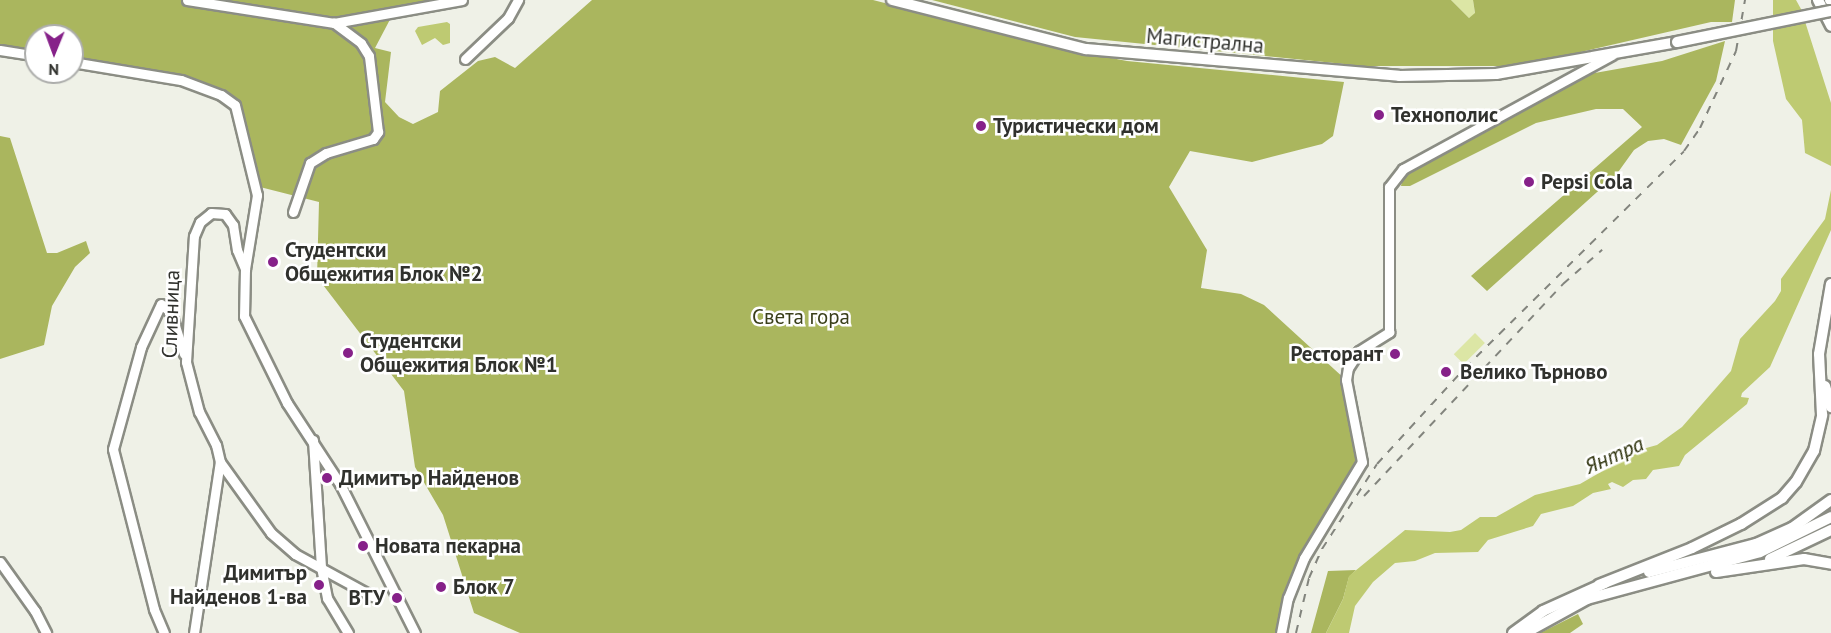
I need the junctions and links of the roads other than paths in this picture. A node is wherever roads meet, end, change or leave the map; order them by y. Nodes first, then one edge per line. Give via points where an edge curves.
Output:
1 (187, 0) edge
2 (462, 0) edge
3 (518, 0) edge
4 (892, 0) edge
5 (912, 0) edge
6 (1818, 0) edge
7 (1831, 11) edge
8 (334, 23) junction
9 (1831, 26) edge
10 (0, 50) edge
11 (24, 54) edge
12 (1612, 55) junction
13 (465, 59) dead end
14 (84, 64) edge
15 (1519, 70) junction
16 (293, 212) dead end
17 (245, 269) junction
18 (1831, 284) edge
19 (1819, 354) junction
20 (186, 362) junction
21 (1831, 378) edge
22 (1831, 406) edge
23 (313, 438) junction
24 (220, 462) junction
25 (1829, 502) edge
26 (1830, 517) edge
27 (1831, 530) edge
28 (0, 562) edge
29 (1831, 564) edge
30 (321, 567) junction
31 (1730, 570) junction
32 (1666, 577) junction
33 (1599, 585) junction
34 (372, 596) dead end
35 (46, 633) edge
36 (164, 633) edge
37 (194, 633) edge
38 (348, 633) edge
39 (415, 633) edge
40 (1281, 633) edge
41 (1513, 633) edge
42 (1525, 633) edge

1 - 8 street
2 - 8 street
3 - 13 street via 508,18
4 - 15 main road, Магистрална via 1086,49 1399,76
5 - 15 main road, Магистрална via 1087,45 1399,72
6 - 9 main road
7 - 12 main road, Магистрална, bridge
8 - 16 street via 361,43 369,56 378,132 374,138 335,149 310,163
10 - 11 street
12 - 15 main road, Магистрална
12 - 40 street via 1403,169 1389,187 1389,332 1359,351 1348,368 1346,380 1362,462 1304,558 1288,598
14 - 17 street via 181,80 221,95 235,105 256,195
17 - 20 street, Сливница via 233,225 225,214 212,213 200,222 194,236
17 - 23 street via 244,316 286,403
18 - 19 main road
19 - 22 main road
19 - 33 main road via 1822,415 1818,434 1804,470 1782,498 1692,548
20 - 24 street, Сливница via 199,412
20 - 36 street via 171,313 161,304 141,347 113,449 154,609
21 - 22 main road
23 - 30 street
23 - 39 street via 380,559
24 - 30 street via 271,533 295,554
24 - 37 street, Сливница
25 - 33 main road via 1792,528 1756,544
26 - 32 main road via 1760,552
27 - 31 main road via 1781,555
28 - 35 street
29 - 31 main road via 1804,559
30 - 34 street
30 - 38 street via 327,598
31 - 32 main road
32 - 42 main road via 1587,598
33 - 41 main road via 1543,611

